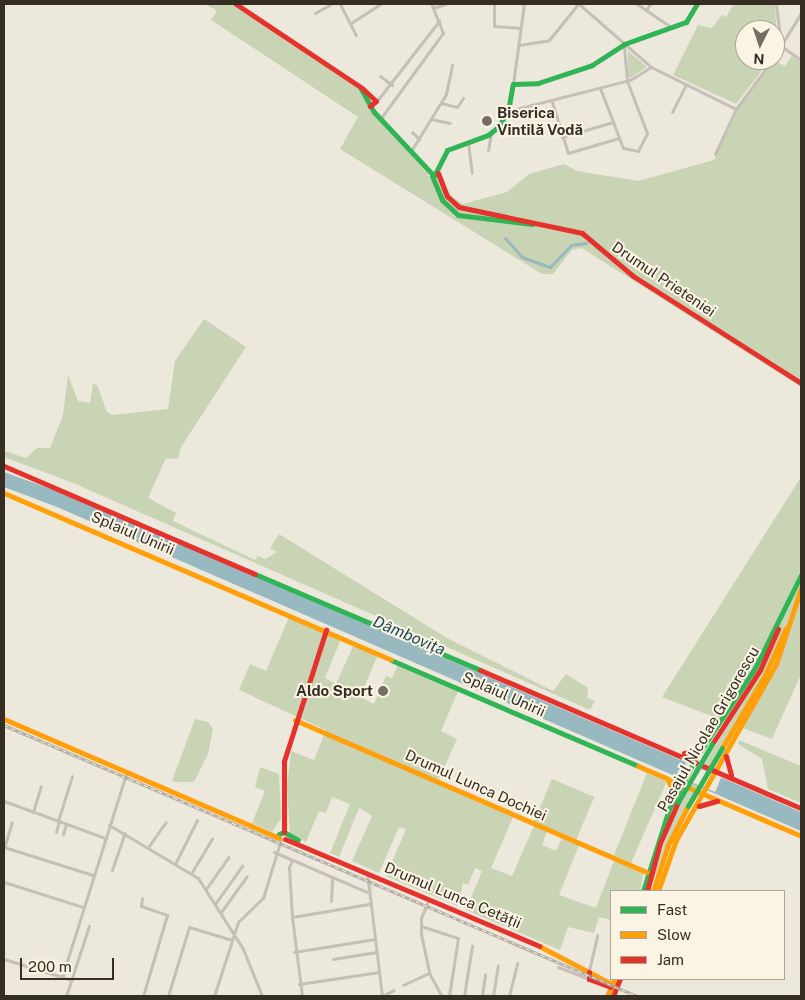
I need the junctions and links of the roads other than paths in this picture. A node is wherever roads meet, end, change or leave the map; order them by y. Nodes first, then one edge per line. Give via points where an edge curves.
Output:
1 (236, 4) edge
2 (331, 4) edge
3 (341, 4) edge
4 (380, 4) edge
5 (444, 4) edge
6 (494, 4) edge
7 (524, 4) edge
8 (578, 4) edge
9 (637, 4) edge
10 (650, 4) edge
11 (697, 4) edge
12 (776, 4) edge
13 (432, 6) edge
14 (646, 10) junction
15 (315, 12) dead end
16 (801, 13) edge
17 (778, 20) edge
18 (439, 21) junction
19 (351, 23) junction
20 (521, 28) junction
21 (672, 28) junction
22 (356, 35) dead end
23 (785, 38) edge
24 (624, 44) junction
25 (519, 45) junction
26 (785, 49) edge
27 (801, 60) edge
28 (452, 65) dead end
29 (651, 67) junction
30 (764, 70) edge
31 (380, 76) dead end
32 (627, 81) junction
33 (392, 84) junction
34 (513, 84) junction
35 (686, 84) junction
36 (600, 88) junction
37 (463, 98) dead end
38 (373, 102) junction
39 (552, 102) junction
40 (441, 103) junction
41 (736, 108) junction
42 (508, 111) junction
43 (672, 112) dead end
44 (380, 117) junction
45 (431, 119) junction
46 (613, 122) junction
47 (450, 123) dead end
48 (412, 132) dead end
49 (491, 133) junction
50 (562, 137) junction
51 (619, 138) junction
52 (419, 139) junction
53 (468, 141) junction
54 (488, 150) dead end
55 (411, 151) junction
56 (715, 154) dead end
57 (434, 172) junction
58 (472, 173) dead end
59 (546, 224) junction
60 (801, 384) edge
61 (4, 466) edge
62 (4, 493) edge
63 (801, 575) edge
64 (801, 588) edge
65 (789, 610) junction
66 (326, 630) junction
67 (4, 719) edge
68 (296, 720) junction
69 (704, 746) junction
70 (673, 750) junction
71 (726, 755) junction
72 (695, 760) junction
73 (718, 770) junction
74 (127, 771) junction
75 (72, 776) dead end
76 (733, 777) junction
77 (666, 778) junction
78 (681, 784) junction
79 (41, 786) dead end
80 (704, 794) junction
81 (676, 800) junction
82 (4, 801) edge
83 (720, 801) junction
84 (801, 808) edge
85 (694, 810) junction
86 (33, 812) junction
87 (197, 820) dead end
88 (58, 821) junction
89 (12, 822) dead end
90 (166, 822) dead end
91 (66, 824) junction
92 (109, 825) junction
93 (56, 832) dead end
94 (125, 832) junction
95 (63, 834) dead end
96 (282, 834) junction
97 (801, 836) edge
98 (105, 838) junction
99 (212, 839) dead end
100 (149, 846) junction
101 (4, 848) edge
102 (274, 852) junction
103 (228, 857) dead end
104 (292, 860) junction
105 (176, 862) junction
106 (242, 866) dead end
107 (112, 870) dead end
108 (192, 872) junction
109 (367, 872) junction
110 (647, 872) junction
111 (93, 875) junction
112 (247, 876) dead end
113 (332, 879) junction
114 (4, 882) edge
115 (206, 889) junction
116 (642, 890) edge
117 (647, 890) edge
118 (653, 890) edge
119 (658, 890) edge
120 (368, 893) junction
121 (142, 898) dead end
122 (429, 898) junction
123 (331, 901) dead end
124 (215, 904) junction
125 (370, 904) junction
126 (83, 907) junction
127 (220, 912) junction
128 (292, 917) junction
129 (89, 926) dead end
130 (421, 926) junction
131 (233, 934) junction
132 (597, 935) dead end
133 (375, 939) junction
134 (232, 940) junction
135 (472, 946) dead end
136 (294, 952) junction
137 (376, 952) junction
138 (4, 959) edge
139 (333, 959) dead end
140 (516, 963) dead end
141 (498, 965) dead end
142 (558, 967) dead end
143 (379, 972) junction
144 (589, 972) junction
145 (429, 973) junction
146 (485, 974) dead end
147 (62, 977) junction
148 (589, 979) junction
149 (72, 980) junction
150 (620, 980) edge
151 (613, 983) edge
152 (300, 984) junction
153 (403, 985) dead end
154 (394, 990) dead end
155 (441, 995) edge
156 (66, 996) edge
157 (143, 996) edge
158 (168, 996) edge
159 (214, 996) edge
160 (262, 996) edge
161 (302, 996) edge
162 (382, 996) edge
163 (450, 996) edge
164 (464, 996) edge
165 (482, 996) edge
166 (492, 996) edge
167 (509, 996) edge
168 (607, 996) edge
169 (613, 996) edge

1 - 38 main road via 360,87
2 - 15 street
3 - 19 street
4 - 19 street
5 - 13 street
6 - 20 street via 494,26
7 - 20 street
8 - 24 street
8 - 25 street via 549,40
9 - 14 street
10 - 14 street
11 - 21 main road via 688,21
12 - 17 street
13 - 18 street
14 - 21 street
16 - 23 street
18 - 33 street
18 - 44 street via 443,33
19 - 22 street
20 - 25 street
21 - 24 main road
24 - 29 street
24 - 32 street
24 - 34 main road via 589,67 538,83
25 - 34 street
26 - 27 street
28 - 40 street via 450,83
29 - 32 street
29 - 35 street
30 - 41 street
31 - 33 street
32 - 36 street
32 - 51 street via 647,133 640,150 627,151
33 - 38 street
34 - 42 main road
35 - 41 street
35 - 43 street
36 - 39 street
36 - 46 street
37 - 40 street via 457,107
38 - 44 main road
39 - 42 street
39 - 50 street
40 - 45 street
41 - 56 street
42 - 49 main road
44 - 55 main road
45 - 47 street
45 - 52 street
46 - 50 street
46 - 51 street
48 - 52 street
49 - 53 main road
49 - 54 street
50 - 51 street via 567,152
52 - 55 street
53 - 57 main road via 447,150
53 - 58 street
55 - 57 main road
57 - 59 main road, Drumul Prieteniei via 446,196 459,207
57 - 59 main road via 434,183 446,205 462,216
59 - 60 main road, Drumul Prieteniei via 582,233 633,276
61 - 70 main road, Splaiul Unirii
62 - 66 main road, Splaiul Unirii
63 - 65 main road
64 - 65 main road
65 - 69 main road via 749,679
65 - 71 main road via 780,655
65 - 81 main road, Pasajul Nicolae Grigorescu, bridge via 760,670
65 - 118 main road, Pasajul Nicolae Grigorescu, bridge via 771,663 688,806 668,845
66 - 68 main road
66 - 77 main road, Splaiul Unirii
67 - 74 main road, Drumul Lunca Cetății
68 - 96 main road via 282,772
68 - 110 main road, Drumul Lunca Dochiei
69 - 70 main road via 692,754
69 - 72 main road
70 - 72 main road, Splaiul Unirii
71 - 73 main road
71 - 76 main road via 727,767
72 - 73 main road, Splaiul Unirii
72 - 78 main road
73 - 76 main road, Splaiul Unirii
73 - 80 main road
74 - 92 street
74 - 96 main road, Drumul Lunca Cetății via 265,834
75 - 88 street
76 - 84 main road, Splaiul Unirii
77 - 78 main road, Splaiul Unirii
77 - 81 main road via 674,788
78 - 80 main road, Splaiul Unirii
78 - 81 main road
79 - 86 street
80 - 83 main road, Splaiul Unirii
80 - 85 main road
81 - 110 main road
81 - 117 main road, Pasajul Nicolae Grigorescu
82 - 86 street
83 - 85 main road via 704,802
83 - 97 main road, Splaiul Unirii
85 - 119 main road via 672,848
86 - 88 street
87 - 105 street
88 - 91 street
88 - 93 street
89 - 101 street
90 - 100 street
91 - 95 street
91 - 98 street
92 - 94 street
92 - 98 street
94 - 100 street
94 - 107 street
96 - 102 street
96 - 109 main road, Drumul Lunca Cetății
98 - 111 street
99 - 108 street
100 - 105 street
101 - 111 street
102 - 104 street
102 - 131 street via 264,898 241,916
103 - 115 street
104 - 113 street
104 - 128 street via 289,867
105 - 108 street
106 - 124 street
108 - 115 street
109 - 120 street
109 - 122 main road, Drumul Lunca Cetății
110 - 116 main road
111 - 126 street
112 - 127 street
113 - 120 street
113 - 123 street
114 - 126 street
115 - 124 street
120 - 125 street
121 - 157 street via 141,906 167,915
122 - 130 street
122 - 144 main road, Drumul Lunca Cetății via 572,960
124 - 127 street
125 - 128 street
125 - 133 street
126 - 147 street
127 - 131 street
128 - 136 street
129 - 149 street
130 - 145 street
130 - 163 street via 458,938
131 - 134 street
131 - 160 street
132 - 144 street
133 - 136 street
133 - 137 street
134 - 158 street via 189,927
134 - 159 street
135 - 164 street
136 - 152 street
137 - 139 street
137 - 143 street
138 - 147 street
140 - 167 street
141 - 166 street
142 - 148 street
143 - 152 street
143 - 162 street
144 - 148 main road
144 - 151 main road, Drumul Lunca Cetății
145 - 153 street
145 - 155 street
146 - 165 street
147 - 149 street
148 - 151 main road
149 - 156 street
150 - 169 main road
151 - 168 main road
152 - 161 street
154 - 162 street
155 - 163 street

